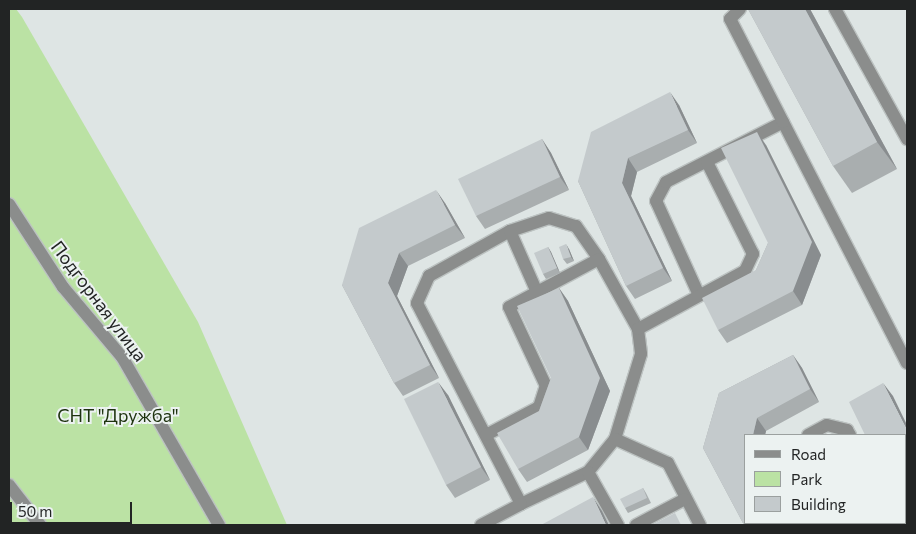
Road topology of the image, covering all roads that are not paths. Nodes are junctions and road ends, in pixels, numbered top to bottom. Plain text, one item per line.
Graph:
1 (740, 9) edge
2 (835, 9) edge
3 (726, 14) edge
4 (783, 122) junction
5 (907, 139) edge
6 (707, 162) junction
7 (9, 204) edge
8 (510, 231) junction
9 (599, 259) junction
10 (536, 290) junction
11 (698, 293) junction
12 (638, 330) junction
13 (907, 362) edge
14 (810, 434) edge
15 (849, 434) edge
16 (486, 435) junction
17 (615, 439) junction
18 (588, 472) junction
19 (9, 484) edge
20 (685, 499) junction
21 (521, 504) junction
22 (40, 525) edge
23 (219, 525) edge
24 (481, 525) edge
25 (618, 525) edge
26 (636, 525) edge
27 (700, 525) edge

1 - 3 lane
2 - 5 lane
3 - 4 lane
4 - 6 lane
4 - 13 lane
6 - 11 lane
6 - 11 lane
7 - 23 lane, Подгорная улица
8 - 9 lane
8 - 10 lane
8 - 16 lane
9 - 10 lane
9 - 12 lane
10 - 16 lane
11 - 12 lane
12 - 17 lane
14 - 15 lane
16 - 21 lane
17 - 18 lane
17 - 20 lane
18 - 21 lane
18 - 25 lane
19 - 22 lane
20 - 26 lane
20 - 27 lane
21 - 24 lane

